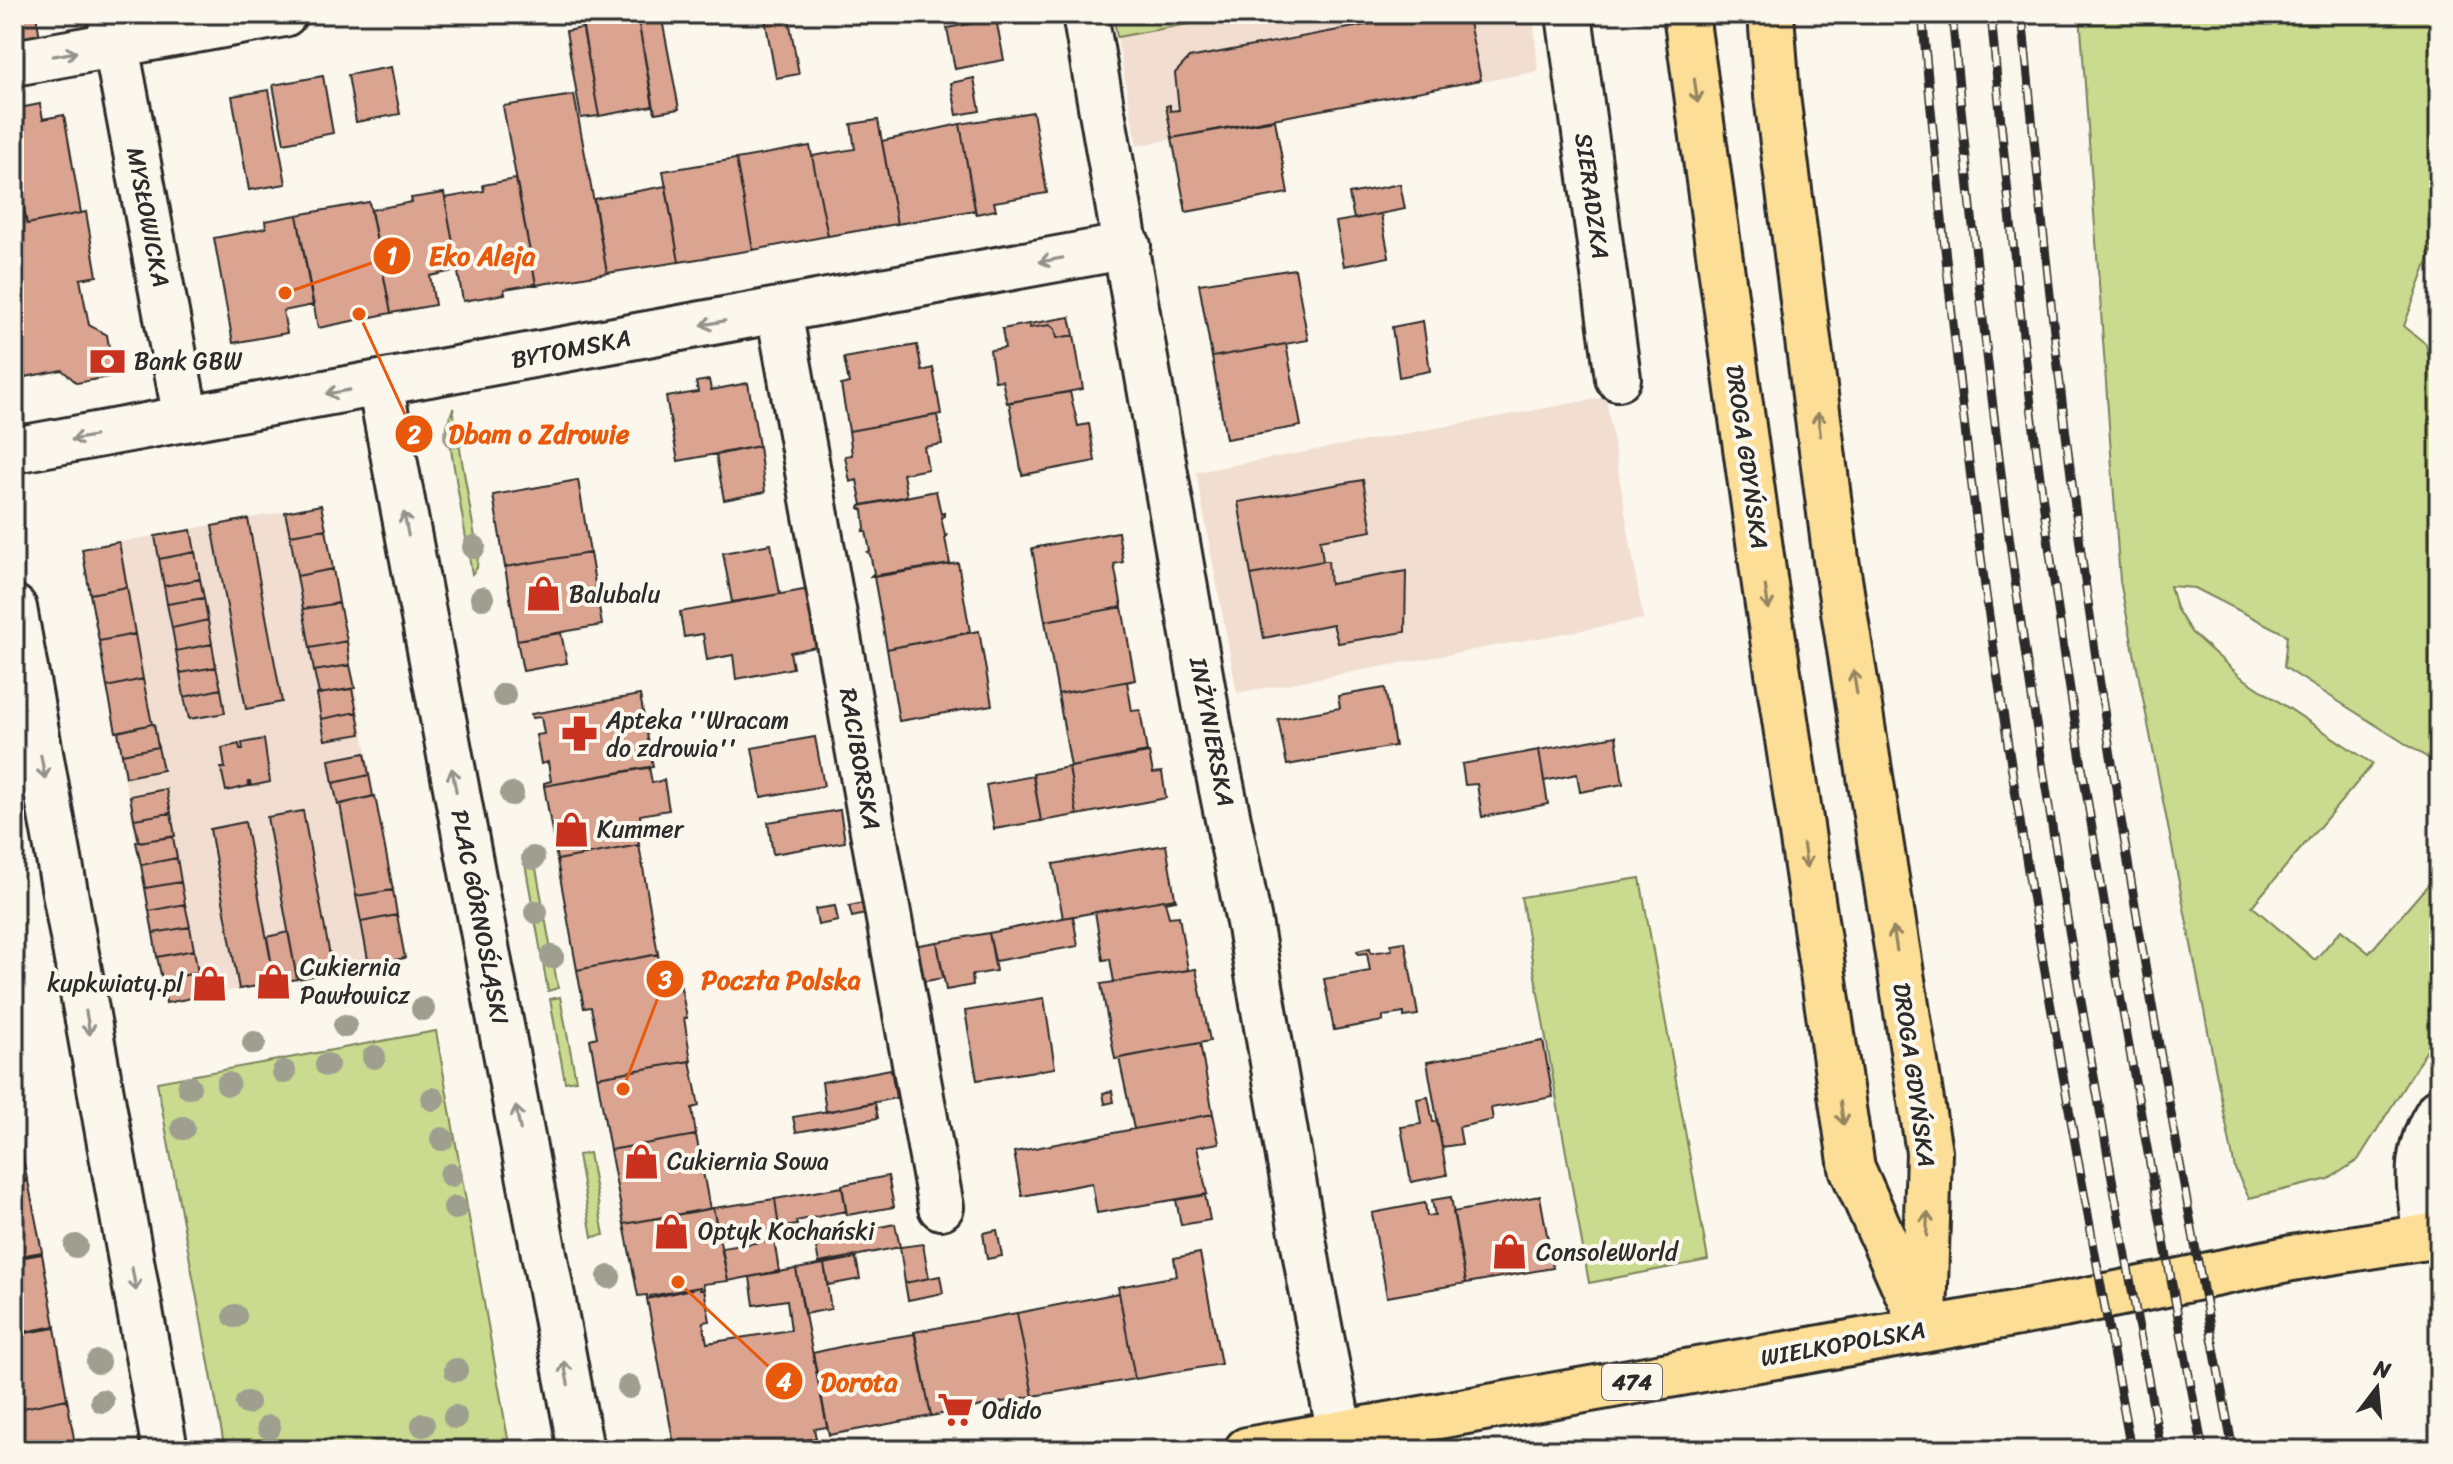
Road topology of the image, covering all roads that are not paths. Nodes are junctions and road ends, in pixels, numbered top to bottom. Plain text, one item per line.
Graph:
1 (284, 14) edge
2 (1085, 14) edge
3 (1569, 14) edge
4 (1686, 14) edge
5 (1771, 14) edge
6 (112, 29) edge
7 (14, 63) edge
8 (1128, 246) junction
9 (779, 311) junction
10 (1618, 378) dead end
11 (380, 384) junction
12 (186, 419) junction
13 (14, 450) edge
14 (14, 608) edge
15 (2439, 1111) edge
16 (941, 1207) dead end
17 (2432, 1236) edge
18 (1924, 1330) junction
19 (1342, 1442) edge
20 (165, 1450) edge
21 (581, 1450) edge
22 (1247, 1450) edge

1 - 6 street
2 - 8 street, INŻYNIERSKA
3 - 10 street, SIERADZKA
4 -> 18 main road, DROGA GDYŃSKA
18 -> 5 main road, DROGA GDYŃSKA
7 -> 6 street
6 - 12 street, MYSŁOWICKA
8 -> 9 street, BYTOMSKA
8 - 19 street, INŻYNIERSKA
9 -> 11 street, BYTOMSKA
9 - 16 street, RACIBORSKA
11 -> 12 street, BYTOMSKA
21 -> 11 street, PLAC GÓRNOŚLĄSKI
12 -> 13 street, BYTOMSKA
14 -> 20 street
15 - 17 street
17 - 18 main road, WIELKOPOLSKA / 474
18 - 19 main road, WIELKOPOLSKA / 474
19 - 22 main road, WIELKOPOLSKA / 474

